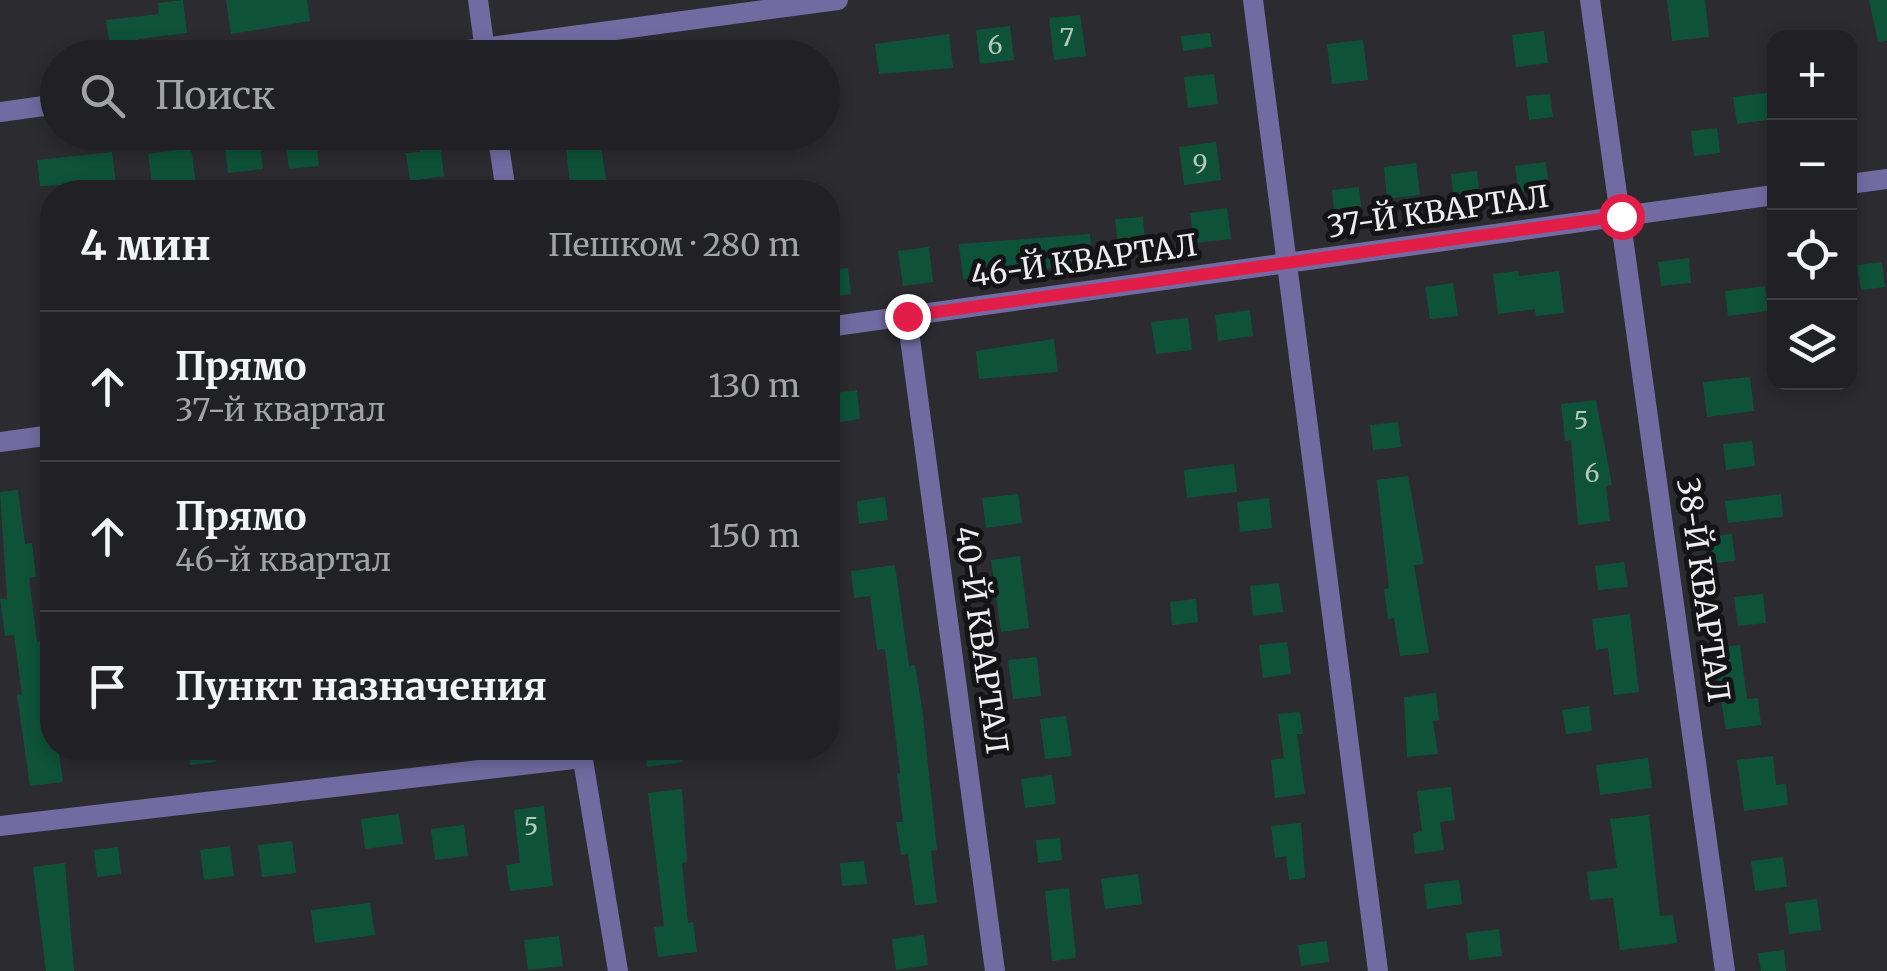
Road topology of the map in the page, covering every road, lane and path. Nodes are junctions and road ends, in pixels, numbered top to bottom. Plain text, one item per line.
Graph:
1 (478, 0) edge
2 (838, 0) edge
3 (1253, 0) edge
4 (1590, 0) edge
5 (483, 40) edge
6 (566, 40) edge
7 (40, 106) edge
8 (0, 112) edge
9 (500, 150) edge
10 (1887, 178) edge
11 (504, 180) edge
12 (1857, 183) edge
13 (1767, 195) edge
14 (1621, 216) junction
15 (1289, 263) junction
16 (907, 316) junction
17 (840, 325) edge
18 (40, 437) edge
19 (0, 442) edge
20 (526, 760) edge
21 (583, 760) edge
22 (0, 826) edge
23 (618, 971) edge
24 (995, 971) edge
25 (1378, 971) edge
26 (1726, 971) edge

1 - 5 street
2 - 6 street
3 - 15 street
4 - 14 street, 38-Й КВАРТАЛ
7 - 8 street
9 - 11 street
10 - 12 street
13 - 14 street, 37-Й КВАРТАЛ
14 - 15 street, 37-Й КВАРТАЛ
14 - 26 street, 38-Й КВАРТАЛ
15 - 16 street, 46-Й КВАРТАЛ
15 - 25 street
16 - 17 street, 46-Й КВАРТАЛ
16 - 24 street, 40-Й КВАРТАЛ
18 - 19 street
20 - 22 street
21 - 23 street

